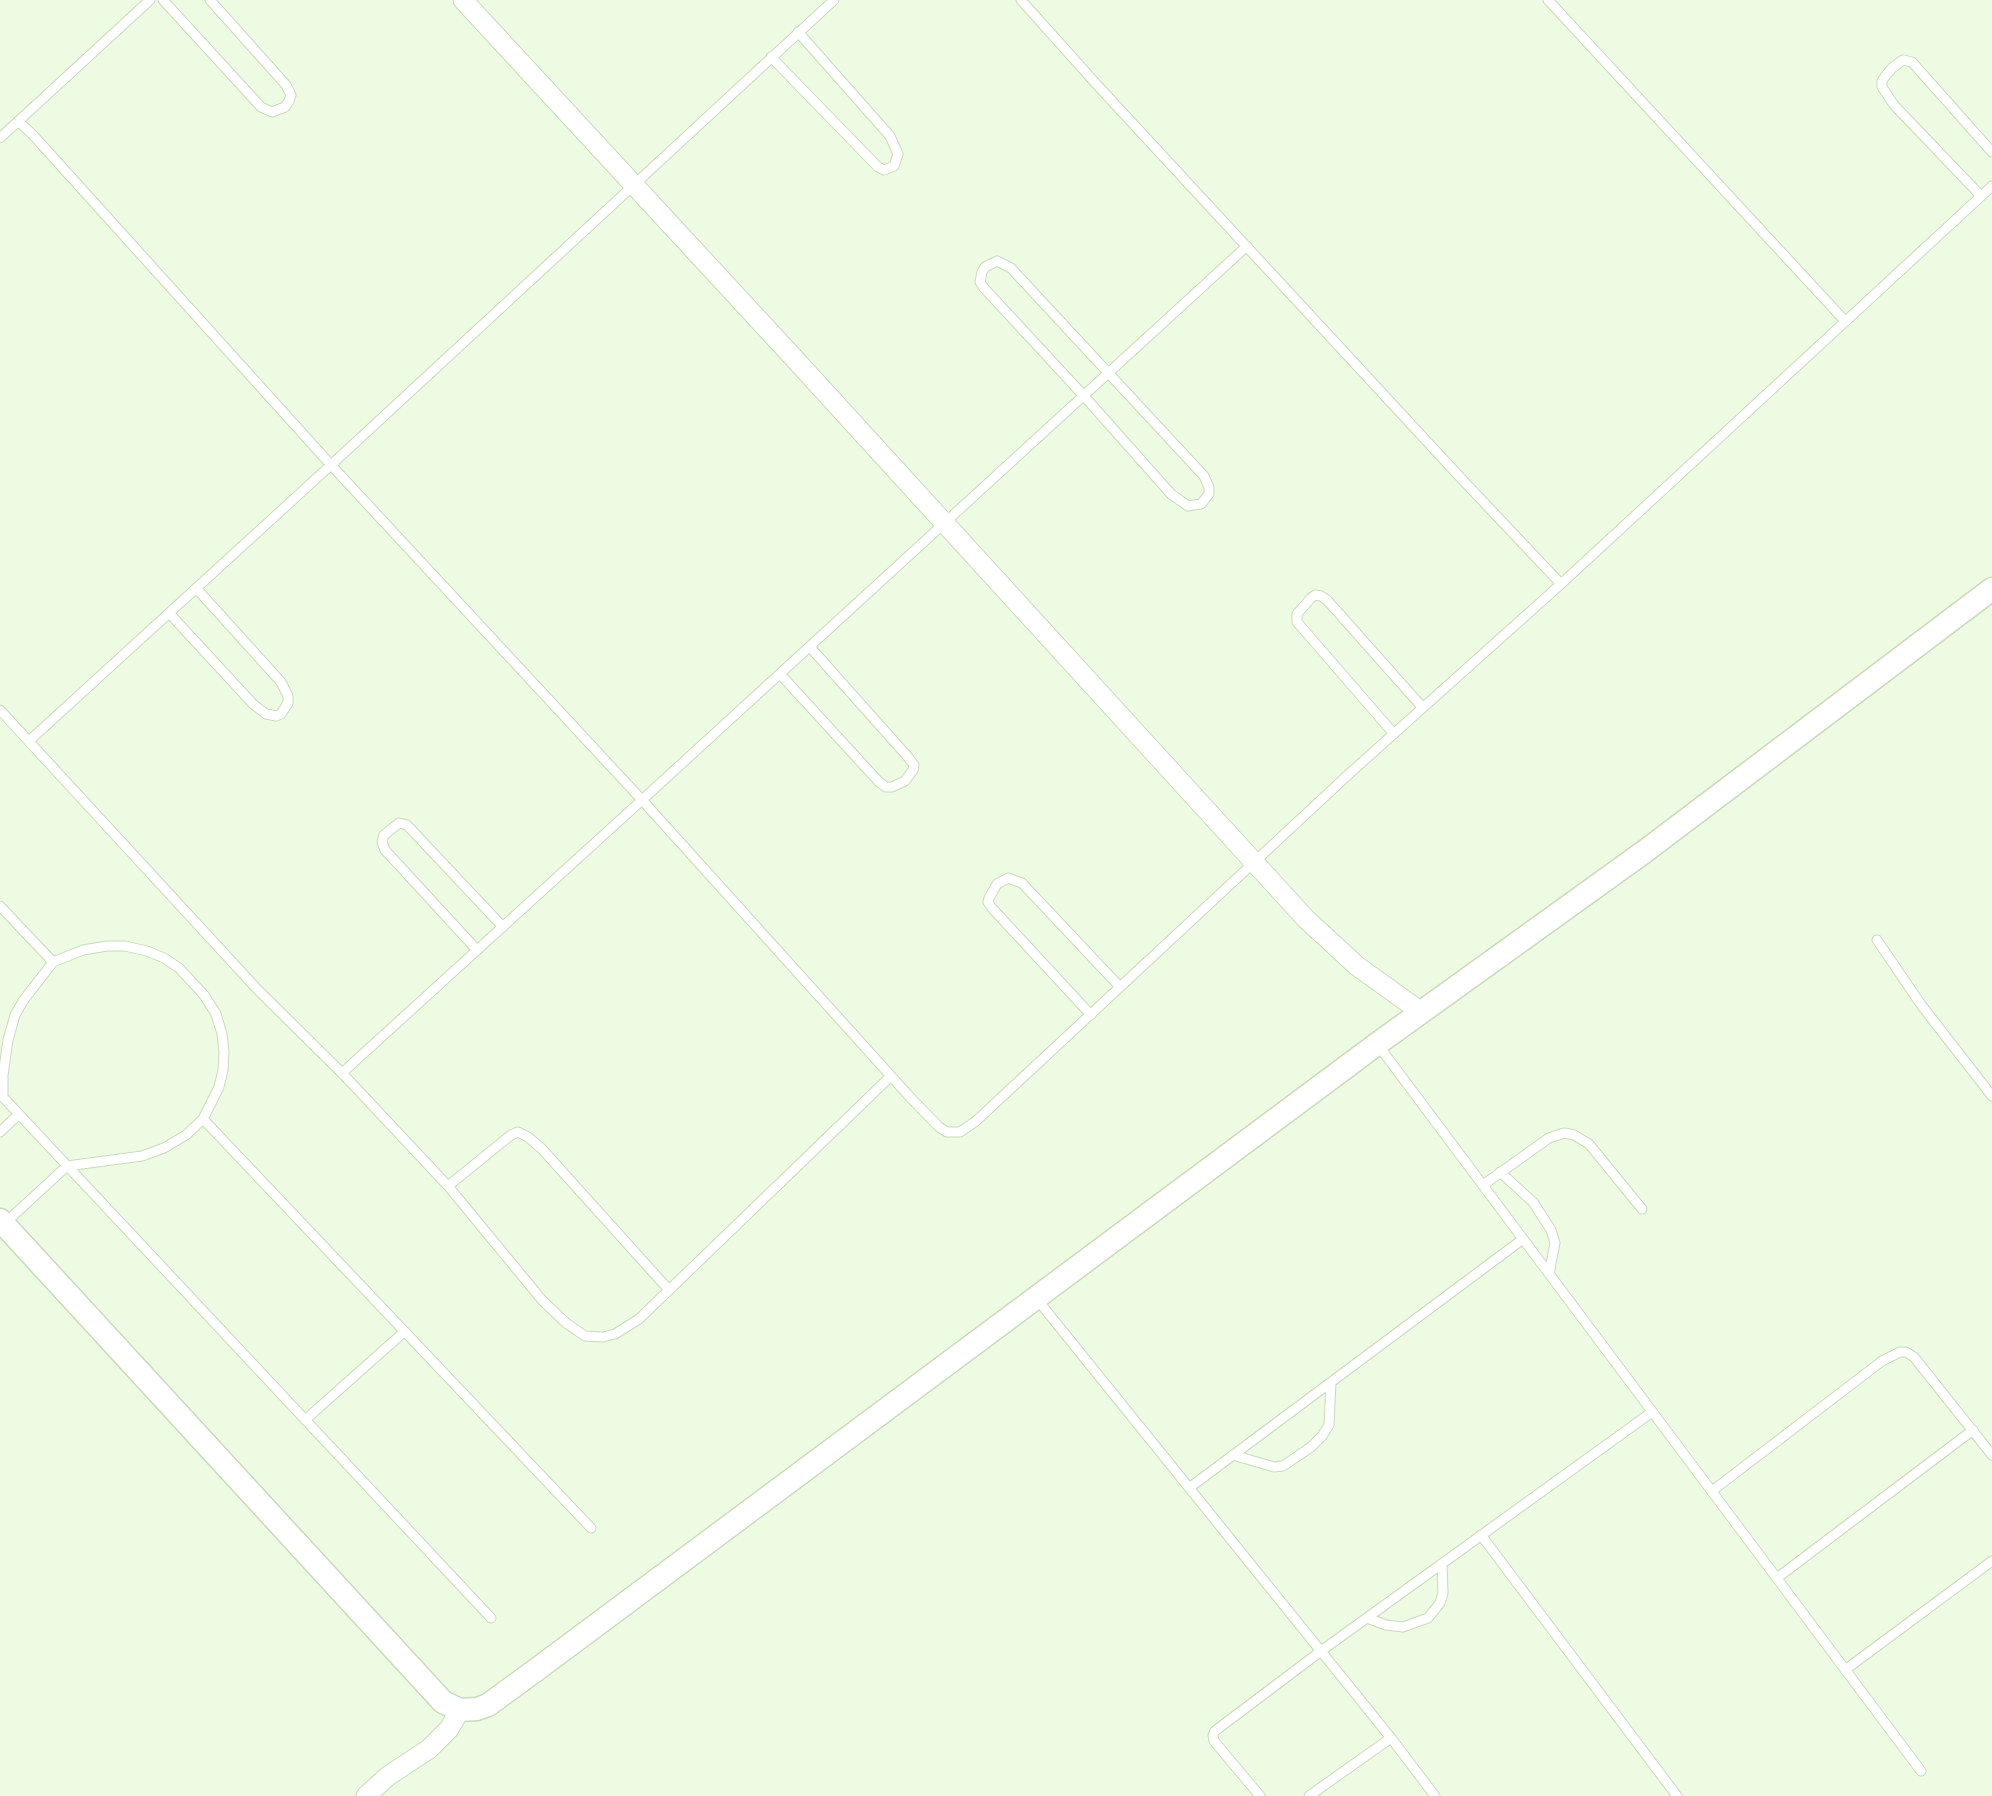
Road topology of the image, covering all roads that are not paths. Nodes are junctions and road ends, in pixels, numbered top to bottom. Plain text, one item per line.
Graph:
1 (150, 0) edge
2 (163, 0) edge
3 (210, 0) edge
4 (463, 0) edge
5 (834, 0) edge
6 (1022, 0) edge
7 (1548, 0) edge
8 (798, 32) junction
9 (772, 57) junction
10 (18, 121) junction
11 (0, 138) edge
12 (1992, 152) edge
13 (634, 185) junction
14 (1992, 186) edge
15 (1981, 196) junction
16 (1247, 246) junction
17 (1845, 321) junction
18 (1110, 373) junction
19 (1084, 396) junction
20 (331, 465) junction
21 (944, 523) junction
22 (1561, 584) junction
23 (196, 588) junction
24 (1992, 589) edge
25 (169, 612) junction
26 (810, 647) junction
27 (780, 674) junction
28 (1423, 708) junction
29 (0, 710) edge
30 (1394, 734) junction
31 (29, 741) junction
32 (642, 800) junction
33 (1254, 862) junction
34 (0, 906) edge
35 (503, 927) junction
36 (1877, 940) dead end
37 (477, 950) junction
38 (53, 962) junction
39 (1120, 987) junction
40 (1421, 1012) junction
41 (1091, 1015) junction
42 (1377, 1044) junction
43 (342, 1072) junction
44 (890, 1076) junction
45 (1, 1096) edge
46 (1992, 1096) edge
47 (18, 1115) junction
48 (203, 1119) junction
49 (0, 1132) edge
50 (67, 1166) junction
51 (1500, 1172) junction
52 (1482, 1185) junction
53 (448, 1186) junction
54 (1642, 1209) dead end
55 (2, 1222) edge
56 (1523, 1239) junction
57 (1549, 1274) junction
58 (669, 1290) junction
59 (1036, 1298) junction
60 (404, 1332) junction
61 (1331, 1382) junction
62 (1652, 1412) junction
63 (305, 1420) junction
64 (1973, 1430) junction
65 (1233, 1455) junction
66 (1992, 1455) edge
67 (1189, 1488) junction
68 (1712, 1491) junction
69 (590, 1528) dead end
70 (1481, 1535) junction
71 (1992, 1561) edge
72 (1442, 1564) junction
73 (1777, 1578) junction
74 (491, 1618) dead end
75 (1367, 1618) junction
76 (1321, 1651) junction
77 (1846, 1670) junction
78 (460, 1710) junction
79 (1391, 1738) junction
80 (1921, 1771) dead end
81 (366, 1796) edge
82 (1260, 1796) edge
83 (1309, 1796) edge
84 (1435, 1796) edge
85 (1677, 1796) edge

1 - 10 lane
2 - 3 lane
4 - 13 street
5 - 8 lane
6 - 16 lane
7 - 17 lane
8 - 9 lane
8 - 9 lane
9 - 13 lane
10 - 11 lane
10 - 20 lane
12 - 15 lane
13 - 20 lane
13 - 21 street
14 - 15 lane
15 - 17 lane
16 - 18 lane
16 - 22 lane
17 - 22 lane
18 - 19 lane
18 - 19 lane
18 - 19 lane
19 - 21 lane
20 - 23 lane
20 - 32 lane
21 - 26 lane
21 - 33 street
22 - 28 lane
23 - 25 lane
23 - 25 lane
24 - 40 street
25 - 31 lane
26 - 27 lane
26 - 27 lane
27 - 32 lane
28 - 30 lane
28 - 30 lane
29 - 31 lane
30 - 33 lane
31 - 43 lane
32 - 35 lane
32 - 44 lane
33 - 39 lane
33 - 40 street
34 - 38 lane
35 - 37 lane
35 - 37 lane
36 - 46 lane
37 - 43 lane
38 - 45 lane
38 - 48 lane
39 - 41 lane
39 - 41 lane
40 - 42 street
41 - 44 lane
42 - 52 lane
42 - 59 street
43 - 53 lane
44 - 58 lane
45 - 47 lane
47 - 49 lane
47 - 50 lane
48 - 50 lane
48 - 60 lane
50 - 55 lane
50 - 63 lane
51 - 52 lane
51 - 54 lane
51 - 57 lane
52 - 56 lane
53 - 58 lane
53 - 58 lane
55 - 78 street
56 - 57 lane
56 - 61 lane
57 - 62 lane
59 - 67 lane
59 - 78 street
60 - 63 lane
60 - 69 lane
61 - 65 lane
61 - 65 lane
62 - 68 lane
62 - 70 lane
63 - 74 lane
64 - 66 lane
64 - 68 lane
64 - 73 lane
65 - 67 lane
67 - 76 lane
68 - 73 lane
70 - 72 lane
70 - 85 lane
71 - 77 lane
72 - 75 lane
72 - 75 lane
73 - 77 lane
75 - 76 lane
76 - 79 lane
76 - 82 lane
77 - 80 lane
78 - 81 street
79 - 83 lane
79 - 84 lane

